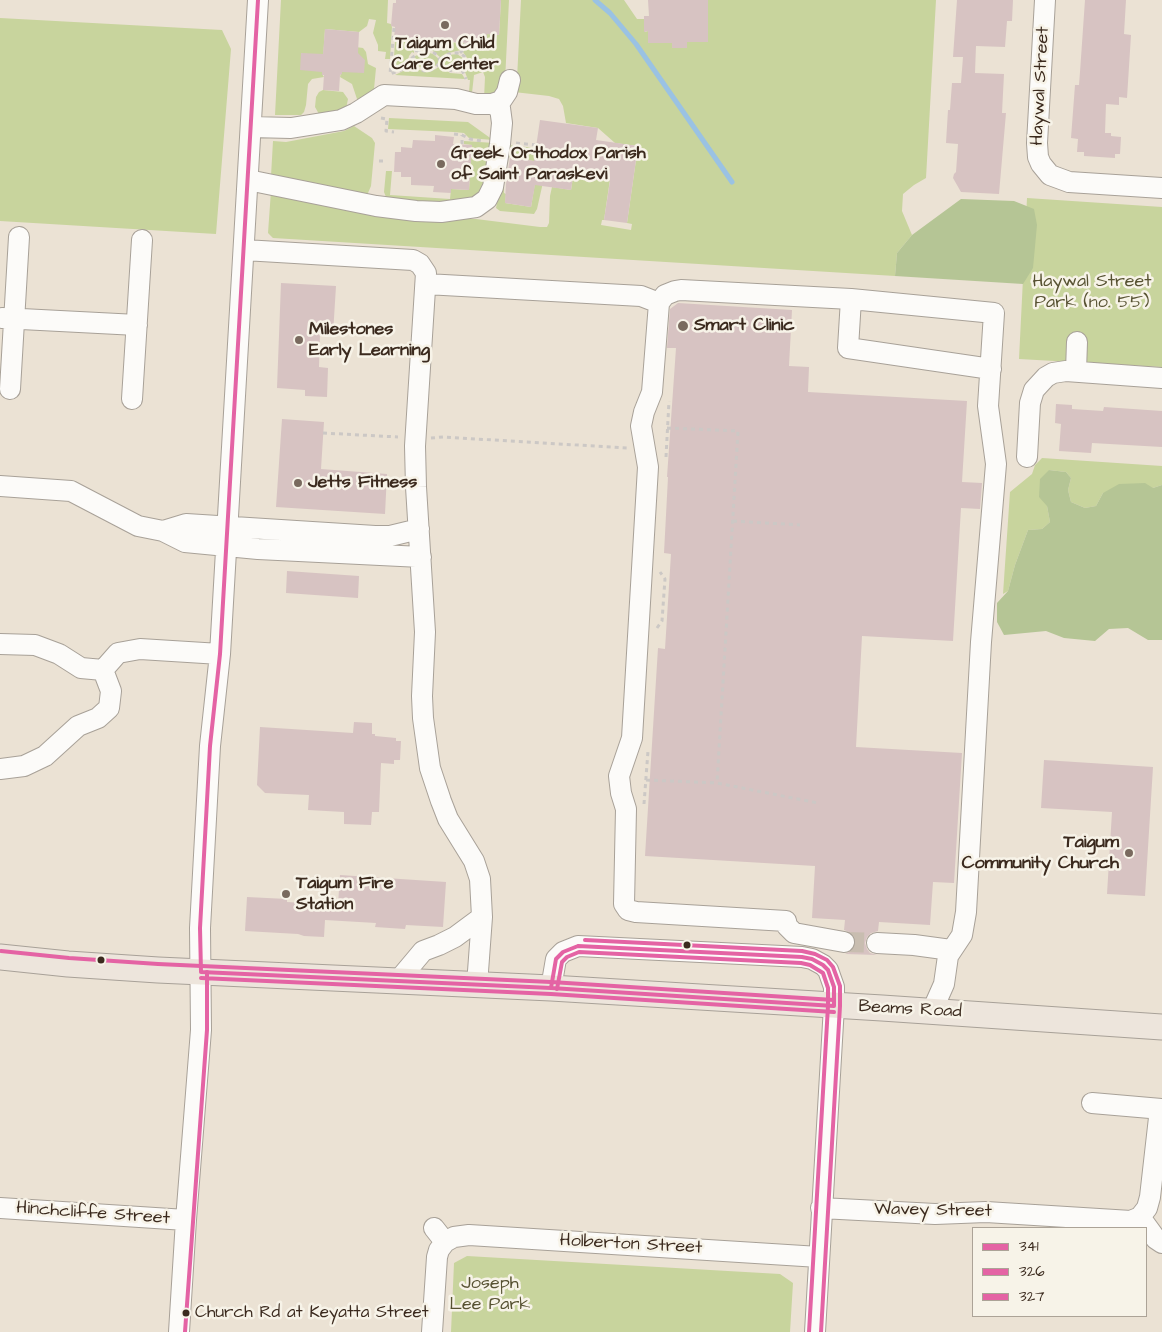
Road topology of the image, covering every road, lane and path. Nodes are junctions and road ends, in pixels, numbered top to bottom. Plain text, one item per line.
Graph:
1 (258, 0) edge
2 (1045, 0) edge
3 (394, 28) dead end
4 (410, 42) dead end
5 (469, 43) dead end
6 (418, 52) junction
7 (460, 53) junction
8 (440, 62) junction
9 (415, 67) junction
10 (462, 70) junction
11 (466, 80) dead end
12 (510, 80) dead end
13 (492, 104) junction
14 (251, 126) junction
15 (462, 135) dead end
16 (462, 144) dead end
17 (379, 161) dead end
18 (386, 161) dead end
19 (248, 180) junction
20 (1162, 188) edge
21 (19, 237) dead end
22 (142, 240) dead end
23 (244, 250) junction
24 (426, 284) junction
25 (850, 299) junction
26 (659, 303) junction
27 (7, 318) edge
28 (137, 325) junction
29 (1077, 342) dead end
30 (991, 369) junction
31 (1076, 371) junction
32 (1162, 378) edge
33 (10, 389) dead end
34 (132, 399) dead end
35 (668, 428) dead end
36 (324, 433) dead end
37 (416, 438) junction
38 (666, 442) dead end
39 (645, 444) junction
40 (1027, 457) dead end
41 (0, 486) edge
42 (733, 521) junction
43 (800, 525) dead end
44 (419, 530) junction
45 (226, 536) junction
46 (421, 558) junction
47 (0, 644) edge
48 (220, 654) junction
49 (103, 670) junction
50 (0, 770) edge
51 (646, 780) dead end
52 (717, 783) junction
53 (818, 803) dead end
54 (482, 917) junction
55 (844, 942) tunnel mouth
56 (878, 943) tunnel mouth
57 (951, 950) junction
58 (0, 957) edge
59 (201, 972) junction
60 (397, 982) junction
61 (477, 985) junction
62 (551, 988) junction
63 (834, 1006) junction
64 (932, 1011) junction
65 (1162, 1027) edge
66 (1092, 1103) dead end
67 (1161, 1109) edge
68 (0, 1208) edge
69 (821, 1208) junction
70 (1140, 1217) junction
71 (186, 1220) junction
72 (1147, 1227) edge
73 (1147, 1227) edge
74 (1162, 1243) edge
75 (819, 1257) junction
76 (179, 1332) edge
77 (432, 1332) edge
78 (815, 1332) edge

1 - 14 street
2 - 20 street, Haywal Street
3 - 9 path
4 - 6 path
5 - 7 path
6 - 8 path
6 - 9 path
7 - 8 path
7 - 10 path
8 - 9 path
8 - 10 path
10 - 11 path
12 - 13 street
13 - 14 street
13 - 19 street
14 - 19 street
15 - 16 path
17 - 18 path
19 - 23 street
21 - 27 street
22 - 28 street
23 - 24 street
23 - 45 street
24 - 26 street
24 - 37 street
25 - 26 street
25 - 30 street
25 - 30 street
26 - 39 street
27 - 28 street
27 - 33 street
28 - 34 street
29 - 31 street
30 - 57 street
31 - 32 street
31 - 40 street
35 - 42 path
36 - 37 path
37 - 39 path
37 - 44 street
38 - 39 path
39 - 55 street
41 - 45 street
42 - 43 path
42 - 52 path
44 - 45 street
44 - 46 street
45 - 46 street
45 - 48 street
46 - 54 street
47 - 49 street
48 - 49 street
48 - 59 street
49 - 50 street
51 - 52 path
52 - 53 path
54 - 60 street
54 - 61 street
56 - 57 street
57 - 64 street
58 - 59 main road, Beams Road
59 - 60 main road, Beams Road
59 - 71 street
60 - 61 main road, Beams Road
61 - 62 main road, Beams Road
62 - 63 main road, Beams Road
62 - 63 street
63 - 64 main road, Beams Road
63 - 69 street
64 - 65 main road, Beams Road
66 - 67 street
67 - 70 street
68 - 71 street, Hinchcliffe Street
69 - 70 street, Wavey Street
69 - 75 street
70 - 72 street
71 - 76 street
73 - 74 street
75 - 77 street, Holberton Street
75 - 78 street

